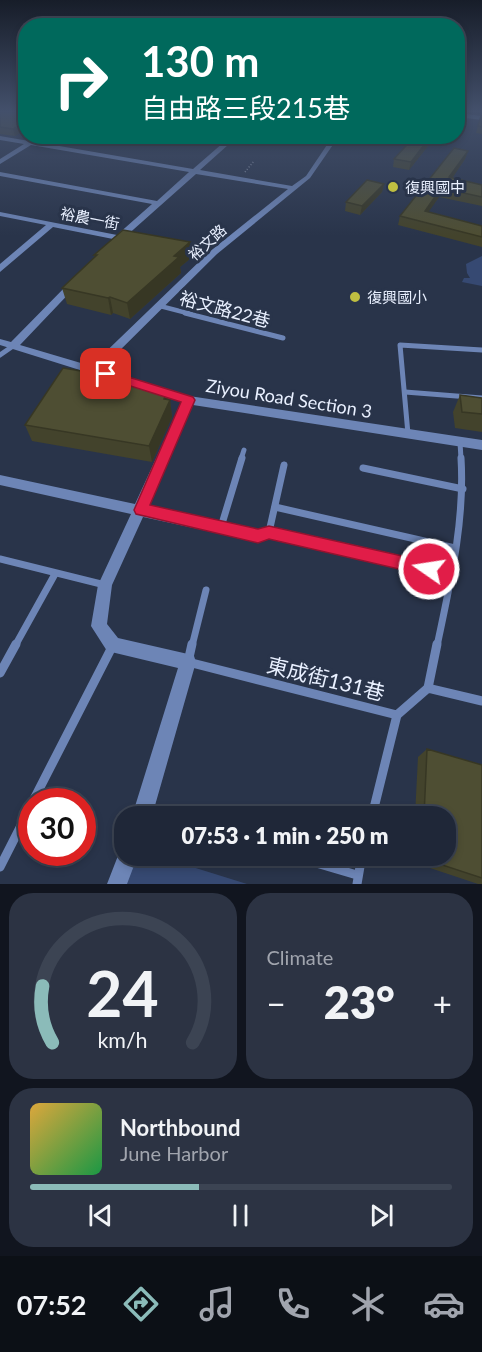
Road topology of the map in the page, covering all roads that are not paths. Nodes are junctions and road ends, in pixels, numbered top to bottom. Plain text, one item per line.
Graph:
1 (100, 153) edge
2 (215, 153) edge
3 (326, 153) edge
4 (194, 171) junction
5 (0, 174) edge
6 (292, 188) junction
7 (157, 203) junction
8 (0, 214) edge
9 (52, 224) junction
10 (119, 237) junction
11 (139, 241) edge
12 (161, 246) edge
13 (107, 250) edge
14 (209, 256) junction
15 (0, 269) edge
16 (83, 274) edge
17 (160, 306) junction
18 (283, 338) dead end
19 (0, 342) edge
20 (13, 346) junction
21 (482, 350) edge
22 (0, 355) edge
23 (94, 369) junction
24 (405, 392) junction
25 (482, 398) edge
26 (189, 400) junction
27 (408, 434) junction
28 (460, 442) junction
29 (482, 445) edge
30 (244, 450) dead end
31 (284, 465) dead end
32 (363, 468) dead end
33 (0, 480) edge
34 (462, 489) junction
35 (275, 507) junction
36 (141, 510) junction
37 (221, 527) junction
38 (269, 532) junction
39 (455, 548) junction
40 (0, 559) edge
41 (55, 574) junction
42 (452, 574) junction
43 (105, 585) junction
44 (206, 590) dead end
45 (113, 645) junction
46 (188, 662) junction
47 (0, 674) edge
48 (428, 688) junction
49 (482, 701) edge
50 (397, 715) junction
51 (39, 788) edge
52 (151, 806) edge
53 (374, 806) edge
54 (18, 830) edge
55 (124, 866) edge
56 (319, 866) edge
57 (0, 867) edge
58 (357, 880) edge
59 (117, 884) edge

1 - 4 street
2 - 4 street
3 - 6 street, 裕文路
4 - 6 street
4 - 7 street
5 - 7 street
6 - 14 street, 裕文路
7 - 10 street
8 - 9 street, 裕農一街
9 - 10 street, 裕農一街
9 - 15 street
10 - 11 street, 裕農一街
10 - 13 street
12 - 14 street
14 - 17 street, 裕文路
16 - 20 street
17 - 18 lane, 裕文路22巷
17 - 23 street, 裕文路
19 - 20 street, Ziyou Road Section 3
20 - 22 lane
20 - 23 street, Ziyou Road Section 3
21 - 24 lane
23 - 26 street, Ziyou Road Section 3
24 - 25 lane
24 - 27 lane
26 - 27 street, Ziyou Road Section 3
26 - 36 street
27 - 28 street, Ziyou Road Section 3
28 - 29 street, Ziyou Road Section 3
28 - 34 lane
30 - 37 lane
31 - 35 lane
32 - 34 lane
33 - 36 street
34 - 39 lane
35 - 38 lane
35 - 39 lane
36 - 37 street
36 - 43 street
37 - 38 street
38 - 42 street
39 - 42 lane
40 - 41 lane
41 - 43 lane
41 - 47 lane
42 - 48 lane
43 - 45 street
44 - 46 lane
45 - 46 street
45 - 51 lane
46 - 50 lane, 東成街131巷
46 - 52 street
48 - 49 lane
48 - 50 lane, 東成街131巷
50 - 53 lane
54 - 57 lane
55 - 59 street
56 - 58 lane

